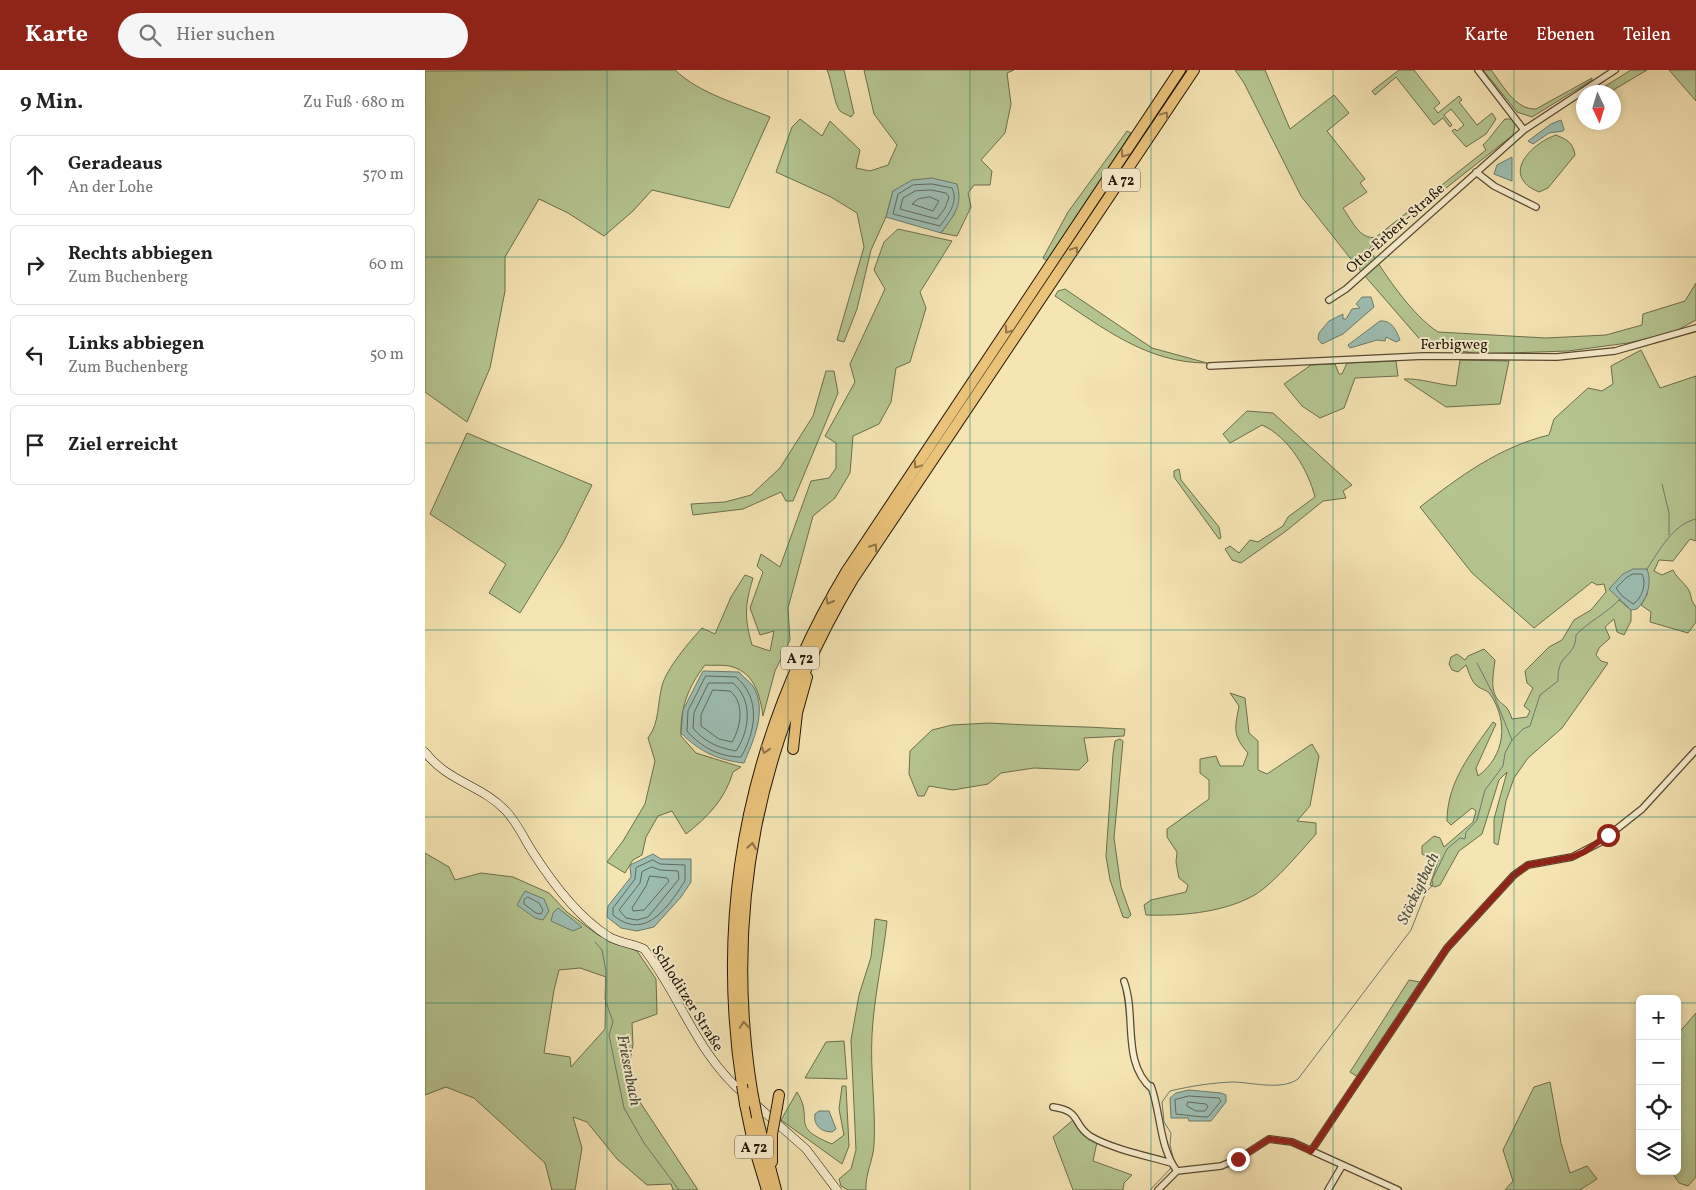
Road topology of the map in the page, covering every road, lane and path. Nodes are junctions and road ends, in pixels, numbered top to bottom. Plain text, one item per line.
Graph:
1 (1180, 70) edge
2 (1194, 70) edge
3 (1477, 70) edge
4 (1615, 70) edge
5 (1524, 130) junction
6 (1476, 172) junction
7 (1536, 207) dead end
8 (1329, 300) dead end
9 (1696, 328) edge
10 (1210, 366) dead end
11 (829, 618) junction
12 (793, 749) dead end
13 (1696, 750) edge
14 (425, 752) edge
15 (1124, 981) dead end
16 (779, 1095) dead end
17 (1053, 1107) dead end
18 (1311, 1151) junction
19 (1171, 1163) junction
20 (1342, 1166) junction
21 (1177, 1171) junction
22 (772, 1188) edge
23 (837, 1190) edge
24 (1158, 1190) edge
25 (1328, 1190) edge
26 (1398, 1190) edge

1 -> 22 highway, A 72, bridge
11 -> 2 highway, A 72
3 - 5 street
4 - 5 street, Otto-Erbert-Straße
5 - 6 street, Otto-Erbert-Straße
6 - 7 street
6 - 8 street, Otto-Erbert-Straße
9 - 10 street, Ferbigweg
11 - 12 highway
22 -> 11 highway, A 72, bridge
13 - 18 street
14 - 23 street, Schloditzer Straße
15 - 19 street
16 - 22 highway, bridge
17 - 19 street
18 - 20 street
18 - 21 street
19 - 21 street
20 - 25 street
20 - 26 street
21 - 24 street

